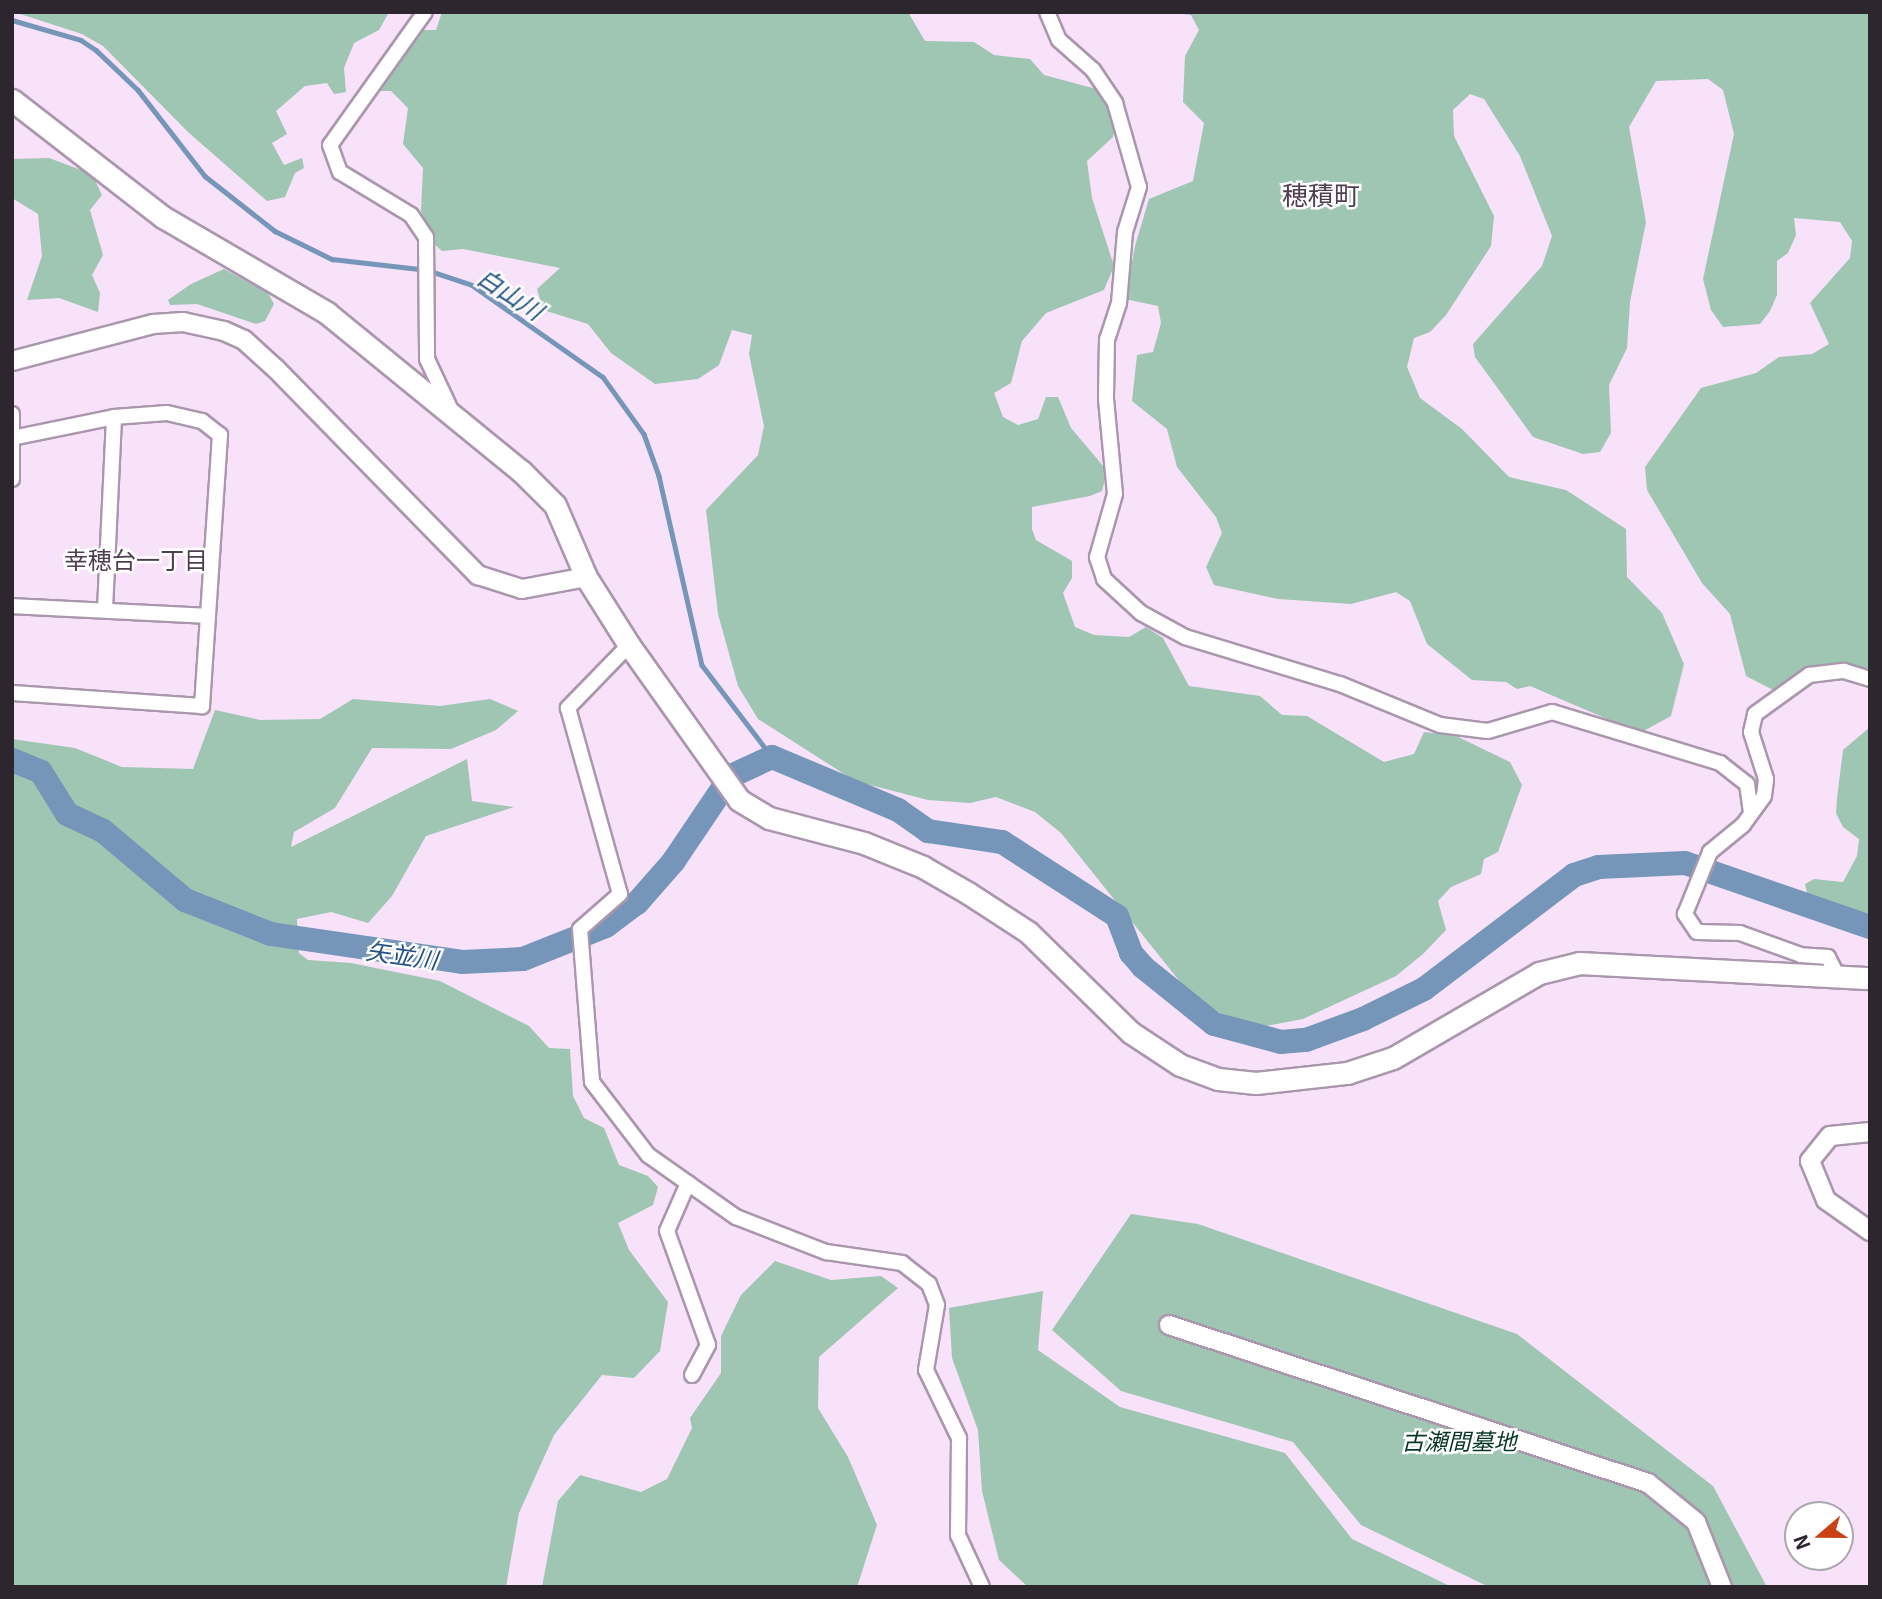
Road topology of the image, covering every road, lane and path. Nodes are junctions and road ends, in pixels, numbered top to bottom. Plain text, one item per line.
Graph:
1 (425, 12) edge
2 (1047, 12) edge
3 (12, 100) edge
4 (12, 361) edge
5 (114, 417) junction
6 (469, 428) junction
7 (14, 429) edge
8 (12, 480) edge
9 (586, 577) junction
10 (12, 606) edge
11 (106, 609) junction
12 (208, 616) junction
13 (629, 645) junction
14 (1870, 679) edge
15 (12, 693) edge
16 (1751, 812) junction
17 (1837, 975) junction
18 (1870, 978) edge
19 (1870, 1132) edge
20 (688, 1183) junction
21 (1870, 1231) edge
22 (1169, 1325) dead end
23 (692, 1375) dead end
24 (982, 1587) edge
25 (1722, 1587) edge

1 - 6 street
2 - 16 street
3 - 6 main road
4 - 9 street
5 - 7 street
5 - 11 street
5 - 12 street
6 - 9 main road
7 - 8 street
9 - 13 main road
10 - 11 street
11 - 12 street
12 - 15 street
13 - 17 main road
13 - 20 street
14 - 16 street
16 - 17 street
17 - 18 main road
19 - 21 street
20 - 23 street
20 - 24 street
22 - 25 street

